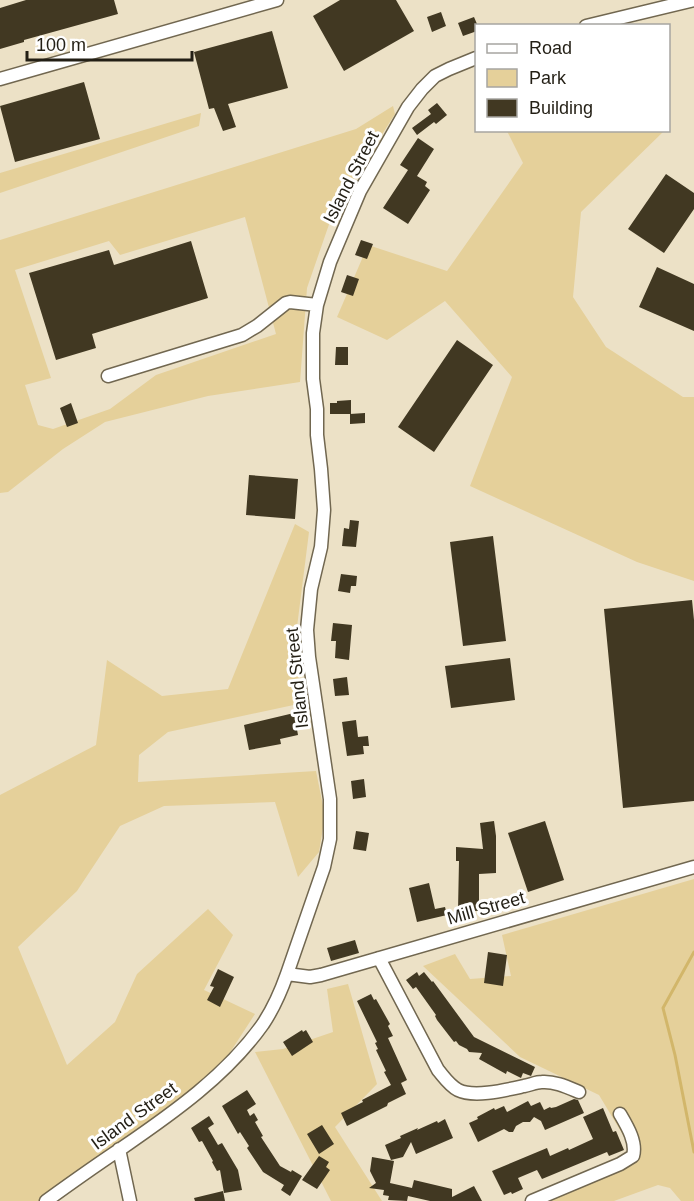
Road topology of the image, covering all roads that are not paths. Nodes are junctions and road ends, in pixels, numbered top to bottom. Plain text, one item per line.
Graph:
1 (277, 0) edge
2 (694, 0) edge
3 (594, 24) edge
4 (475, 59) edge
5 (0, 79) edge
6 (317, 305) junction
7 (108, 376) dead end
8 (694, 867) edge
9 (379, 958) junction
10 (288, 974) junction
11 (579, 1092) dead end
12 (620, 1114) dead end
13 (119, 1149) junction
14 (46, 1201) edge
15 (130, 1201) edge
16 (532, 1201) edge

1 - 5 street
2 - 3 street
4 - 6 street, Island Street
6 - 7 street
6 - 10 street, Island Street
8 - 9 street, Mill Street
9 - 10 street, Mill Street
9 - 11 street
10 - 13 street, Island Street
12 - 16 street
13 - 14 street, Island Street
13 - 15 street

